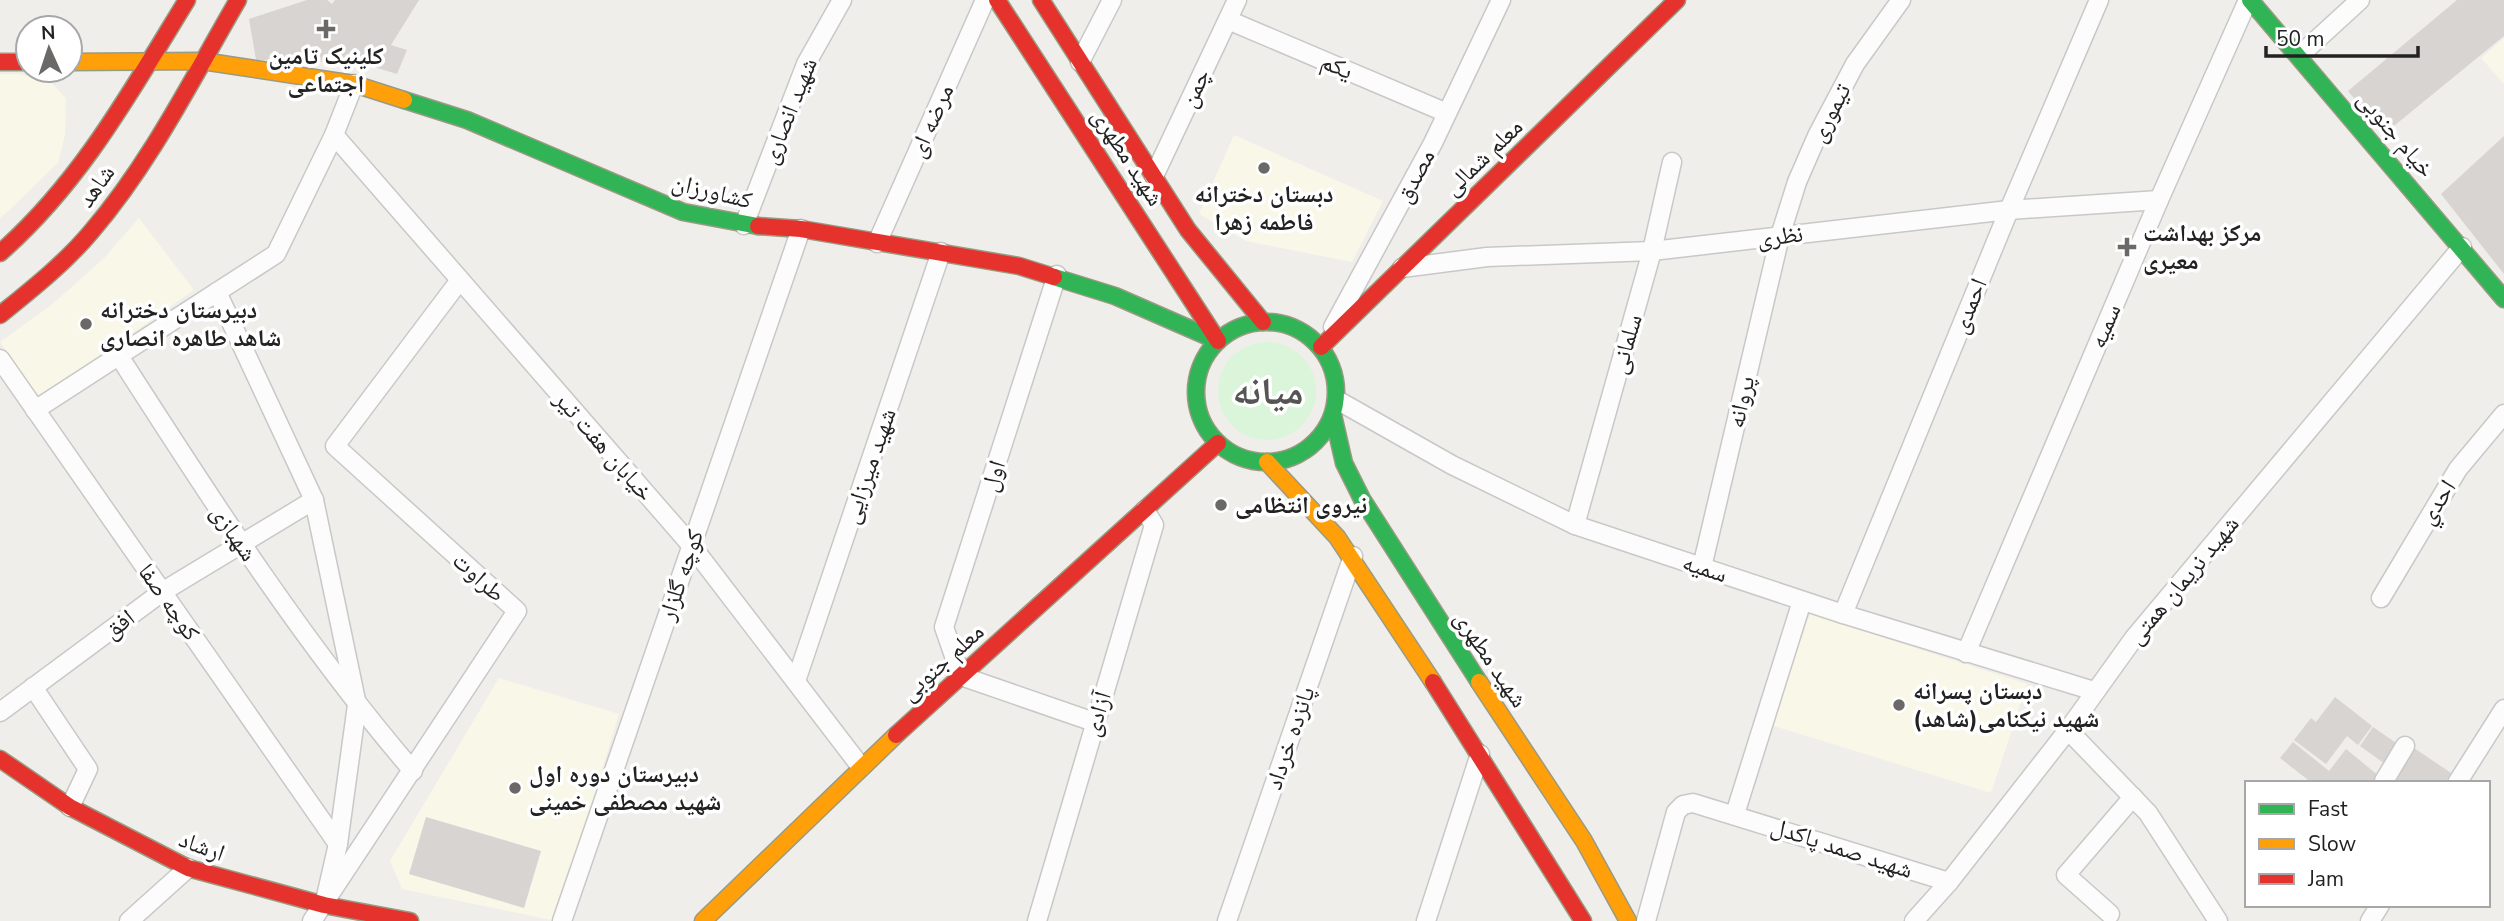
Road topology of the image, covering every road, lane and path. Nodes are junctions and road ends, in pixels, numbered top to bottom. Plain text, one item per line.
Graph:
1 (187, 0) edge
2 (238, 0) edge
3 (842, 0) edge
4 (985, 0) edge
5 (998, 0) edge
6 (1041, 0) edge
7 (1112, 0) edge
8 (1237, 0) edge
9 (1501, 0) edge
10 (1677, 0) edge
11 (1900, 0) edge
12 (2099, 0) edge
13 (2249, 0) edge
14 (2360, 0) edge
15 (1228, 20) junction
16 (2300, 55) junction
17 (148, 61) junction
18 (202, 61) junction
19 (84, 62) edge
20 (1080, 62) junction
21 (354, 84) junction
22 (1447, 113) junction
23 (334, 135) junction
24 (1672, 162) dead end
25 (1154, 176) junction
26 (2159, 200) junction
27 (2009, 210) junction
28 (744, 225) junction
29 (801, 229) junction
30 (1780, 236) junction
31 (877, 243) junction
32 (2462, 247) junction
33 (1652, 251) junction
34 (941, 252) junction
35 (0, 253) edge
36 (1402, 268) junction
37 (1057, 275) junction
38 (460, 280) junction
39 (217, 292) junction
40 (2504, 299) edge
41 (0, 315) edge
42 (1263, 322) junction
43 (1218, 341) junction
44 (1321, 348) junction
45 (119, 356) junction
46 (0, 359) edge
47 (1335, 407) junction
48 (35, 410) junction
49 (2504, 414) edge
50 (1218, 443) junction
51 (1267, 462) junction
52 (314, 500) junction
53 (1145, 510) junction
54 (1575, 525) junction
55 (239, 543) junction
56 (691, 545) junction
57 (1353, 556) junction
58 (1702, 567) junction
59 (162, 592) junction
60 (2381, 598) dead end
61 (1802, 601) junction
62 (1843, 614) junction
63 (1966, 653) junction
64 (961, 676) junction
65 (796, 681) junction
66 (33, 687) junction
67 (2094, 691) junction
68 (357, 705) junction
69 (2504, 709) edge
70 (0, 712) edge
71 (1094, 723) junction
72 (2068, 730) junction
73 (2405, 746) dead end
74 (1480, 754) junction
75 (0, 759) edge
76 (861, 767) junction
77 (413, 771) junction
78 (2384, 781) edge
79 (2458, 781) edge
80 (2133, 797) junction
81 (70, 807) junction
82 (1735, 814) junction
83 (338, 844) junction
84 (188, 868) junction
85 (1949, 882) junction
86 (324, 905) junction
87 (2110, 914) dead end
88 (376, 918) edge
89 (130, 921) edge
90 (312, 921) edge
91 (410, 921) edge
92 (562, 921) edge
93 (703, 921) edge
94 (1038, 921) edge
95 (1227, 921) edge
96 (1426, 921) edge
97 (1583, 921) edge
98 (1628, 921) edge
99 (1646, 921) edge
100 (1914, 921) edge
101 (2218, 921) edge

1 - 17 main road, شاهد
2 - 18 main road, شاهد
3 - 28 street, شهید انصاری
4 - 31 street, مرضه ای
5 - 43 main road, شهید مطهری
6 - 20 main road, شهید مطهری
7 - 20 street
8 - 15 street, چمن
9 - 22 street, مصدق
10 - 36 main road, معلم شمالی
11 - 30 street, تیموری
12 - 27 street, احمدی
13 - 16 main road, خیام جنوبی
13 - 26 street, سميه
14 - 16 street
15 - 22 street, یکم
15 - 25 street, چمن
16 - 32 main road, خیام جنوبی
17 - 18 main road, کشاورزان
17 - 19 main road
17 - 35 main road, شاهد
18 - 21 main road, کشاورزان
18 - 41 main road, شاهد
20 - 25 main road, شهید مطهری
21 - 23 street
21 - 28 main road, کشاورزان
22 - 44 street, مصدق
23 - 38 street, خیابان هفت تیر
23 - 39 street
24 - 33 street, سلمانی
25 - 42 main road, شهید مطهری
26 - 27 street, نظری
26 - 63 street, سميه
27 - 30 street, نظری
27 - 62 street, احمدی
28 - 29 main road, کشاورزان
29 - 31 main road, کشاورزان
29 - 56 street, کوچه گلزار
30 - 33 street, نظری
30 - 58 street, پروانه
31 - 34 main road, کشاورزان
32 - 40 main road, خیام جنوبی
32 - 67 street, شهید نریمان همتی
33 - 36 street, نظری
33 - 54 street, سلمانی
34 - 37 main road, کشاورزان
34 - 65 street, شهید میرزایی
36 - 44 main road, معلم شمالی
37 - 43 main road, کشاورزان
37 - 64 street, اول
38 - 56 street, خیابان هفت تیر
38 - 77 street, طراوت
39 - 45 street
39 - 52 street
42 - 43 main road
42 - 44 main road
43 - 50 main road
44 - 47 main road
45 - 48 street
45 - 55 street, شهبازی
46 - 48 street, کوچه صفا
47 - 51 main road
47 - 54 street, سمیه
47 - 98 main road, شهید مطهری
48 - 59 street, کوچه صفا
49 - 60 street, احدي
50 - 51 main road
50 - 53 main road, معلم جنوبی
51 - 57 main road
52 - 55 street, افق
52 - 68 street
53 - 64 main road, معلم جنوبی
53 - 71 street, آزادی
54 - 58 street, سمیه
55 - 59 street, افق
55 - 68 street, شهبازی
56 - 65 street, خیابان هفت تیر
56 - 92 street, کوچه گلزار
57 - 74 main road
57 - 95 street, پانزده خرداد
58 - 61 street, سمیه
59 - 66 street, افق
59 - 83 street, کوچه صفا
61 - 62 street, سمیه
61 - 82 street
62 - 63 street, سمیه
63 - 67 street, سمیه
64 - 71 street
64 - 76 main road, معلم جنوبی
65 - 76 street, خیابان هفت تیر
66 - 70 street, افق
66 - 81 street
67 - 72 street, شهید نریمان همتی
68 - 77 street, شهبازی
68 - 83 street
69 - 79 street
71 - 94 street, آزادی
72 - 80 street
72 - 85 street, شهید نریمان همتی
73 - 78 street
74 - 96 street
74 - 97 main road
75 - 81 main road, ارشاد
76 - 93 main road, معلم جنوبی
77 - 86 street, طراوت
80 - 87 street
80 - 101 street
81 - 84 main road, ارشاد
82 - 85 street, شهید صمد پاکدل
82 - 99 street, شهید صمد پاکدل
83 - 86 street
84 - 86 main road, ارشاد
84 - 89 street
85 - 100 street, شهید نریمان همتی
86 - 88 main road, ارشاد
86 - 90 street, طراوت
88 - 91 main road, ارشاد

